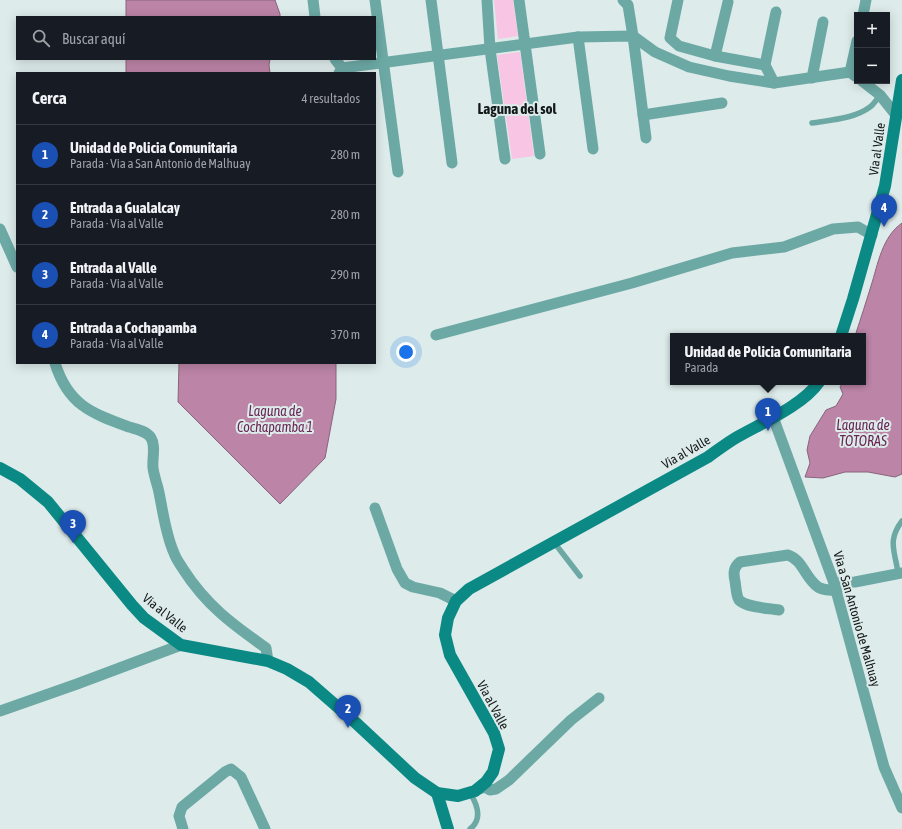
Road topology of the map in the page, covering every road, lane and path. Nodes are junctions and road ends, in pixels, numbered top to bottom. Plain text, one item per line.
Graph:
1 (313, 0) edge
2 (375, 0) edge
3 (431, 0) edge
4 (487, 0) edge
5 (519, 0) edge
6 (623, 0) edge
7 (678, 0) edge
8 (866, 0) edge
9 (728, 2) dead end
10 (776, 12) dead end
11 (864, 12) edge
12 (315, 16) edge
13 (823, 22) dead end
14 (633, 36) junction
15 (578, 37) junction
16 (524, 44) junction
17 (490, 49) junction
18 (438, 56) junction
19 (715, 56) junction
20 (335, 60) edge
21 (383, 63) junction
22 (765, 65) junction
23 (340, 71) edge
24 (854, 75) edge
25 (812, 78) junction
26 (902, 80) edge
27 (774, 83) junction
28 (866, 84) edge
29 (880, 95) junction
30 (722, 103) dead end
31 (643, 115) junction
32 (898, 118) edge
33 (812, 123) dead end
34 (646, 138) dead end
35 (593, 149) dead end
36 (540, 154) dead end
37 (505, 159) dead end
38 (452, 164) dead end
39 (398, 172) dead end
40 (0, 229) edge
41 (872, 235) junction
42 (16, 265) edge
43 (842, 333) edge
44 (436, 335) dead end
45 (55, 364) edge
46 (817, 385) edge
47 (773, 417) junction
48 (0, 468) edge
49 (375, 508) dead end
50 (902, 521) edge
51 (553, 541) junction
52 (900, 573) edge
53 (580, 576) dead end
54 (836, 587) junction
55 (456, 601) junction
56 (779, 610) dead end
57 (181, 644) junction
58 (268, 661) junction
59 (599, 698) dead end
60 (0, 711) edge
61 (473, 791) junction
62 (437, 793) junction
63 (902, 808) edge
64 (183, 829) edge
65 (266, 829) edge
66 (448, 829) edge
67 (470, 829) edge

1 - 12 street
2 - 21 street
3 - 18 street
4 - 17 street
5 - 16 street
6 - 14 street
7 - 19 street
8 - 11 street
9 - 19 street
10 - 22 street
13 - 25 street
14 - 15 street
14 - 27 street
14 - 31 street
15 - 16 street
15 - 35 street
16 - 17 street
16 - 36 street
17 - 18 street
17 - 37 street
18 - 21 street
18 - 38 street
19 - 22 street
20 - 23 street
21 - 23 street
21 - 39 street
22 - 27 street
24 - 25 street
25 - 27 street
26 - 32 main road, Via al Valle
28 - 29 street
29 - 32 street
29 - 33 lane
30 - 31 street
31 - 34 street
32 - 41 main road, Via al Valle
40 - 42 street
41 - 43 main road, Via al Valle
41 - 44 street
45 - 58 street
46 - 47 main road, Via al Valle
47 - 51 main road, Via al Valle
47 - 54 street, Via a San Antonio de Malhuay
48 - 57 main road, Via al Valle
49 - 55 street
50 - 52 lane
51 - 53 lane
51 - 55 main road, Via al Valle
52 - 54 street
54 - 56 street
54 - 63 street, Via a San Antonio de Malhuay
55 - 61 main road, Via al Valle
57 - 58 main road, Via al Valle
57 - 60 street
58 - 62 main road, Via al Valle
59 - 61 street
61 - 62 main road, Via al Valle
61 - 67 lane
62 - 66 main road
64 - 65 street

